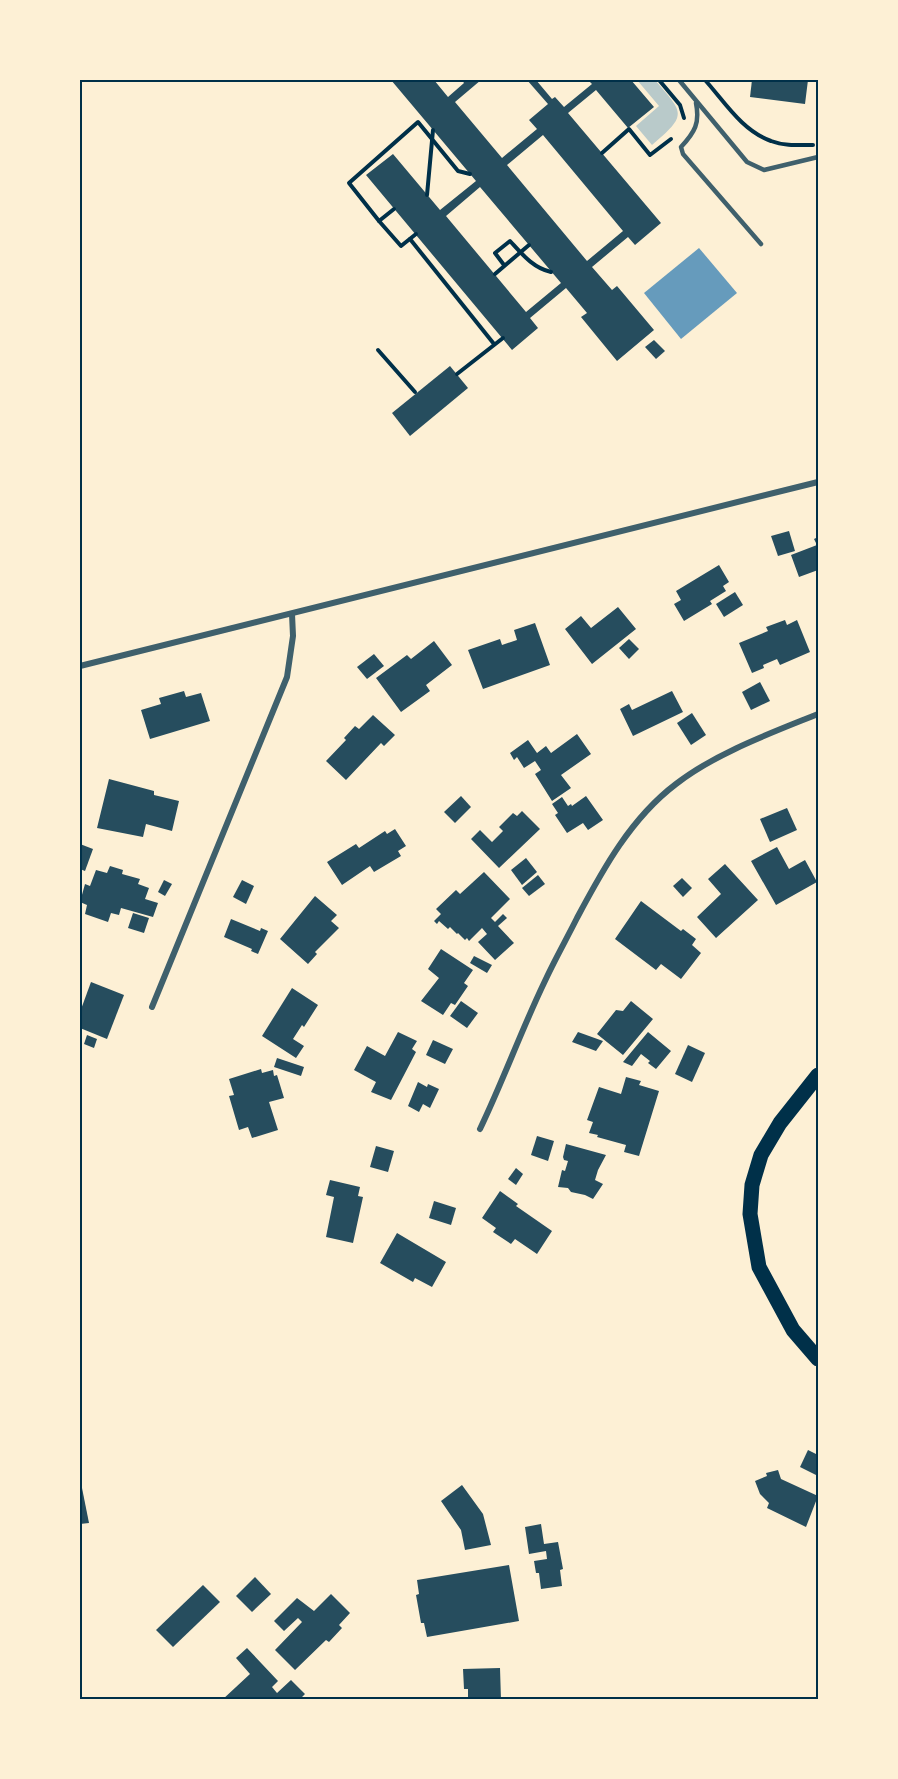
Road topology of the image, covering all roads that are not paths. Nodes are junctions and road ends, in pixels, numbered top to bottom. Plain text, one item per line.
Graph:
1 (679, 80) edge
2 (696, 100) junction
3 (819, 157) edge
4 (761, 244) dead end
5 (819, 482) edge
6 (292, 614) junction
7 (80, 666) edge
8 (819, 714) edge
9 (152, 1007) dead end
10 (819, 1075) edge
11 (480, 1129) dead end
12 (819, 1359) edge

1 - 2 lane
2 - 3 lane
2 - 4 lane
5 - 6 street
6 - 7 street
6 - 9 street
8 - 11 street
10 - 12 main road

